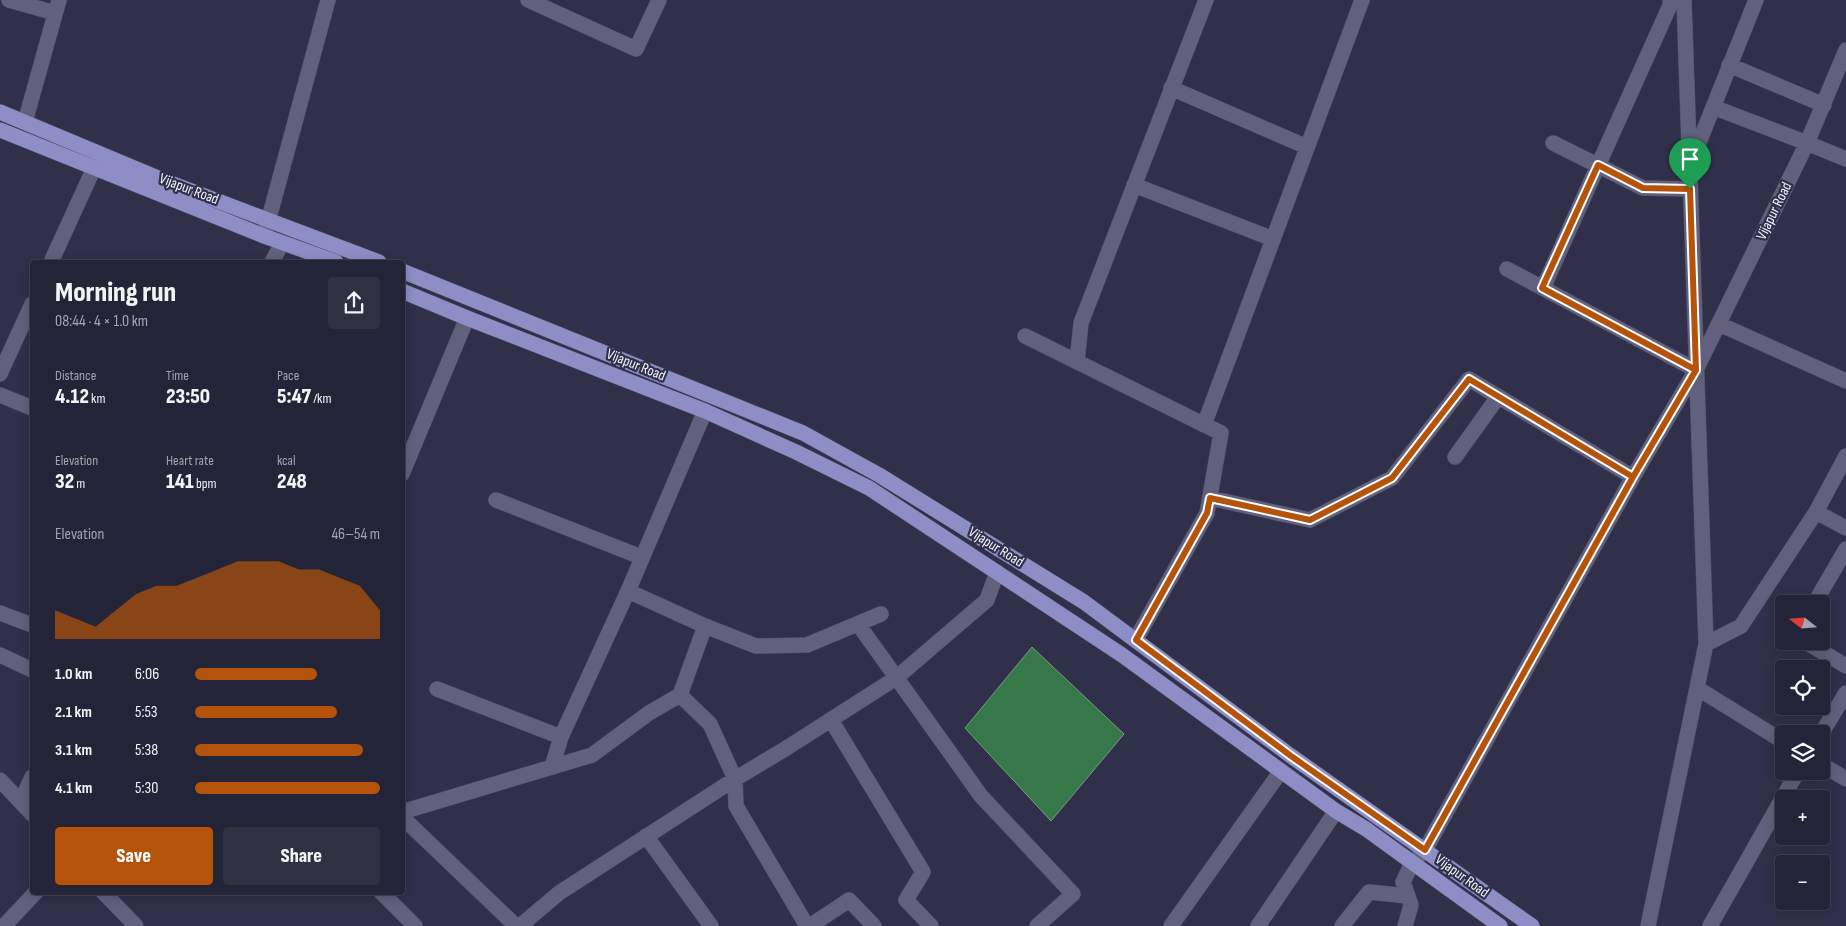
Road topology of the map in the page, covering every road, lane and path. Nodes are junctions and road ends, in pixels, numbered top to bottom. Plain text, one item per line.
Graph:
1 (9, 0) edge
2 (328, 0) edge
3 (528, 0) edge
4 (658, 0) edge
5 (1206, 0) edge
6 (1362, 0) edge
7 (1670, 0) edge
8 (1684, 0) edge
9 (1756, 0) edge
10 (57, 6) edge
11 (1846, 50) edge
12 (1729, 66) junction
13 (1171, 88) junction
14 (1824, 105) junction
15 (1713, 108) junction
16 (0, 112) edge
17 (25, 122) junction
18 (0, 130) edge
19 (1553, 143) dead end
20 (1807, 143) junction
21 (1307, 146) junction
22 (1846, 159) edge
23 (1598, 165) junction
24 (1690, 166) junction
25 (94, 168) junction
26 (1134, 185) junction
27 (1690, 189) junction
28 (268, 220) junction
29 (264, 236) junction
30 (1273, 239) junction
31 (282, 243) junction
32 (52, 260) edge
33 (273, 260) edge
34 (330, 260) edge
35 (374, 260) edge
36 (1507, 269) dead end
37 (405, 272) edge
38 (1542, 288) junction
39 (405, 292) edge
40 (30, 308) edge
41 (467, 318) junction
42 (1719, 324) junction
43 (1025, 336) dead end
44 (1077, 362) junction
45 (1696, 370) junction
46 (0, 374) edge
47 (1846, 381) edge
48 (0, 395) edge
49 (1498, 397) junction
50 (30, 407) edge
51 (705, 411) junction
52 (1204, 425) junction
53 (1846, 456) edge
54 (1456, 457) dead end
55 (405, 467) edge
56 (1633, 477) junction
57 (1210, 498) junction
58 (496, 500) dead end
59 (1816, 512) junction
60 (1846, 528) edge
61 (1846, 549) edge
62 (641, 558) junction
63 (997, 572) junction
64 (628, 590) junction
65 (1819, 595) edge
66 (0, 613) edge
67 (881, 614) dead end
68 (30, 624) edge
69 (858, 624) junction
70 (705, 626) junction
71 (1136, 640) junction
72 (1706, 644) junction
73 (1819, 650) edge
74 (0, 655) edge
75 (1846, 666) edge
76 (30, 669) edge
77 (896, 678) junction
78 (1697, 688) junction
79 (437, 689) dead end
80 (1846, 693) edge
81 (680, 696) junction
82 (831, 720) junction
83 (1826, 725) edge
84 (1775, 736) edge
85 (561, 737) junction
86 (552, 767) junction
87 (1830, 769) edge
88 (1281, 770) junction
89 (735, 779) junction
90 (1846, 779) edge
91 (0, 780) edge
92 (1793, 780) edge
93 (30, 781) edge
94 (21, 801) junction
95 (1336, 810) junction
96 (405, 811) edge
97 (30, 812) edge
98 (405, 820) edge
99 (646, 836) junction
100 (1425, 850) junction
101 (1412, 864) junction
102 (33, 895) edge
103 (107, 895) edge
104 (384, 895) edge
105 (1408, 896) junction
106 (6, 922) edge
107 (136, 926) edge
108 (415, 926) edge
109 (516, 926) edge
110 (520, 926) edge
111 (711, 926) edge
112 (809, 926) edge
113 (874, 926) edge
114 (931, 926) edge
115 (1037, 926) edge
116 (1171, 926) edge
117 (1258, 926) edge
118 (1342, 926) edge
119 (1405, 926) edge
120 (1500, 926) edge
121 (1532, 926) edge
122 (1648, 926) edge
123 (1710, 926) edge

1 - 10 street
2 - 28 street
3 - 4 street
5 - 13 street
6 - 21 street
7 - 23 street
8 - 24 street
9 - 12 street
10 - 17 street
11 - 14 street, Vijapur Road
12 - 14 street
12 - 15 street
13 - 21 street
13 - 26 street
14 - 20 street, Vijapur Road
15 - 20 street
15 - 24 street
16 - 17 main road, Vijapur Road
17 - 28 main road, Vijapur Road
18 - 25 main road, Vijapur Road
19 - 23 street
20 - 22 street
20 - 42 street, Vijapur Road
21 - 30 street
23 - 27 street
23 - 38 street
24 - 27 street
25 - 29 main road, Vijapur Road
25 - 32 street
26 - 30 street
26 - 44 street
27 - 45 street
28 - 29 street
28 - 35 main road, Vijapur Road
29 - 31 main road, Vijapur Road
30 - 52 street
31 - 33 street
31 - 34 main road, Vijapur Road
36 - 38 street
37 - 71 main road, Vijapur Road
38 - 45 street
39 - 41 main road, Vijapur Road
40 - 46 street
41 - 51 main road, Vijapur Road
41 - 55 street
42 - 45 street, Vijapur Road
42 - 47 street
43 - 44 street
44 - 52 street
45 - 56 street, Vijapur Road
45 - 72 street
48 - 50 street
49 - 54 street
49 - 56 street
49 - 57 street
51 - 62 street
51 - 63 main road, Vijapur Road
52 - 57 street
53 - 59 street
56 - 100 street, Vijapur Road
57 - 71 street
58 - 62 street
59 - 60 street
59 - 72 street
61 - 65 street
62 - 64 street
63 - 77 street
63 - 88 main road, Vijapur Road
64 - 70 street
64 - 85 street
66 - 68 street
67 - 69 street
69 - 70 street
69 - 77 street
70 - 81 street
71 - 100 main road, Vijapur Road
72 - 78 street
73 - 75 street
74 - 76 street
77 - 82 street
77 - 115 street
78 - 84 street
78 - 122 street
79 - 85 street
80 - 83 street
81 - 86 street
81 - 89 street
82 - 89 street
82 - 114 street
85 - 86 street
86 - 96 street
87 - 90 street
88 - 95 main road, Vijapur Road
88 - 116 street
89 - 99 street
89 - 112 street
91 - 94 street
92 - 123 street
93 - 94 street
94 - 97 street
95 - 101 main road, Vijapur Road
95 - 117 street
98 - 109 street
99 - 110 street
99 - 111 street
100 - 101 street, Vijapur Road
100 - 121 main road, Vijapur Road
101 - 105 street
101 - 120 main road, Vijapur Road
102 - 106 street
103 - 107 street
104 - 108 street
105 - 118 street
105 - 119 street
112 - 113 street

